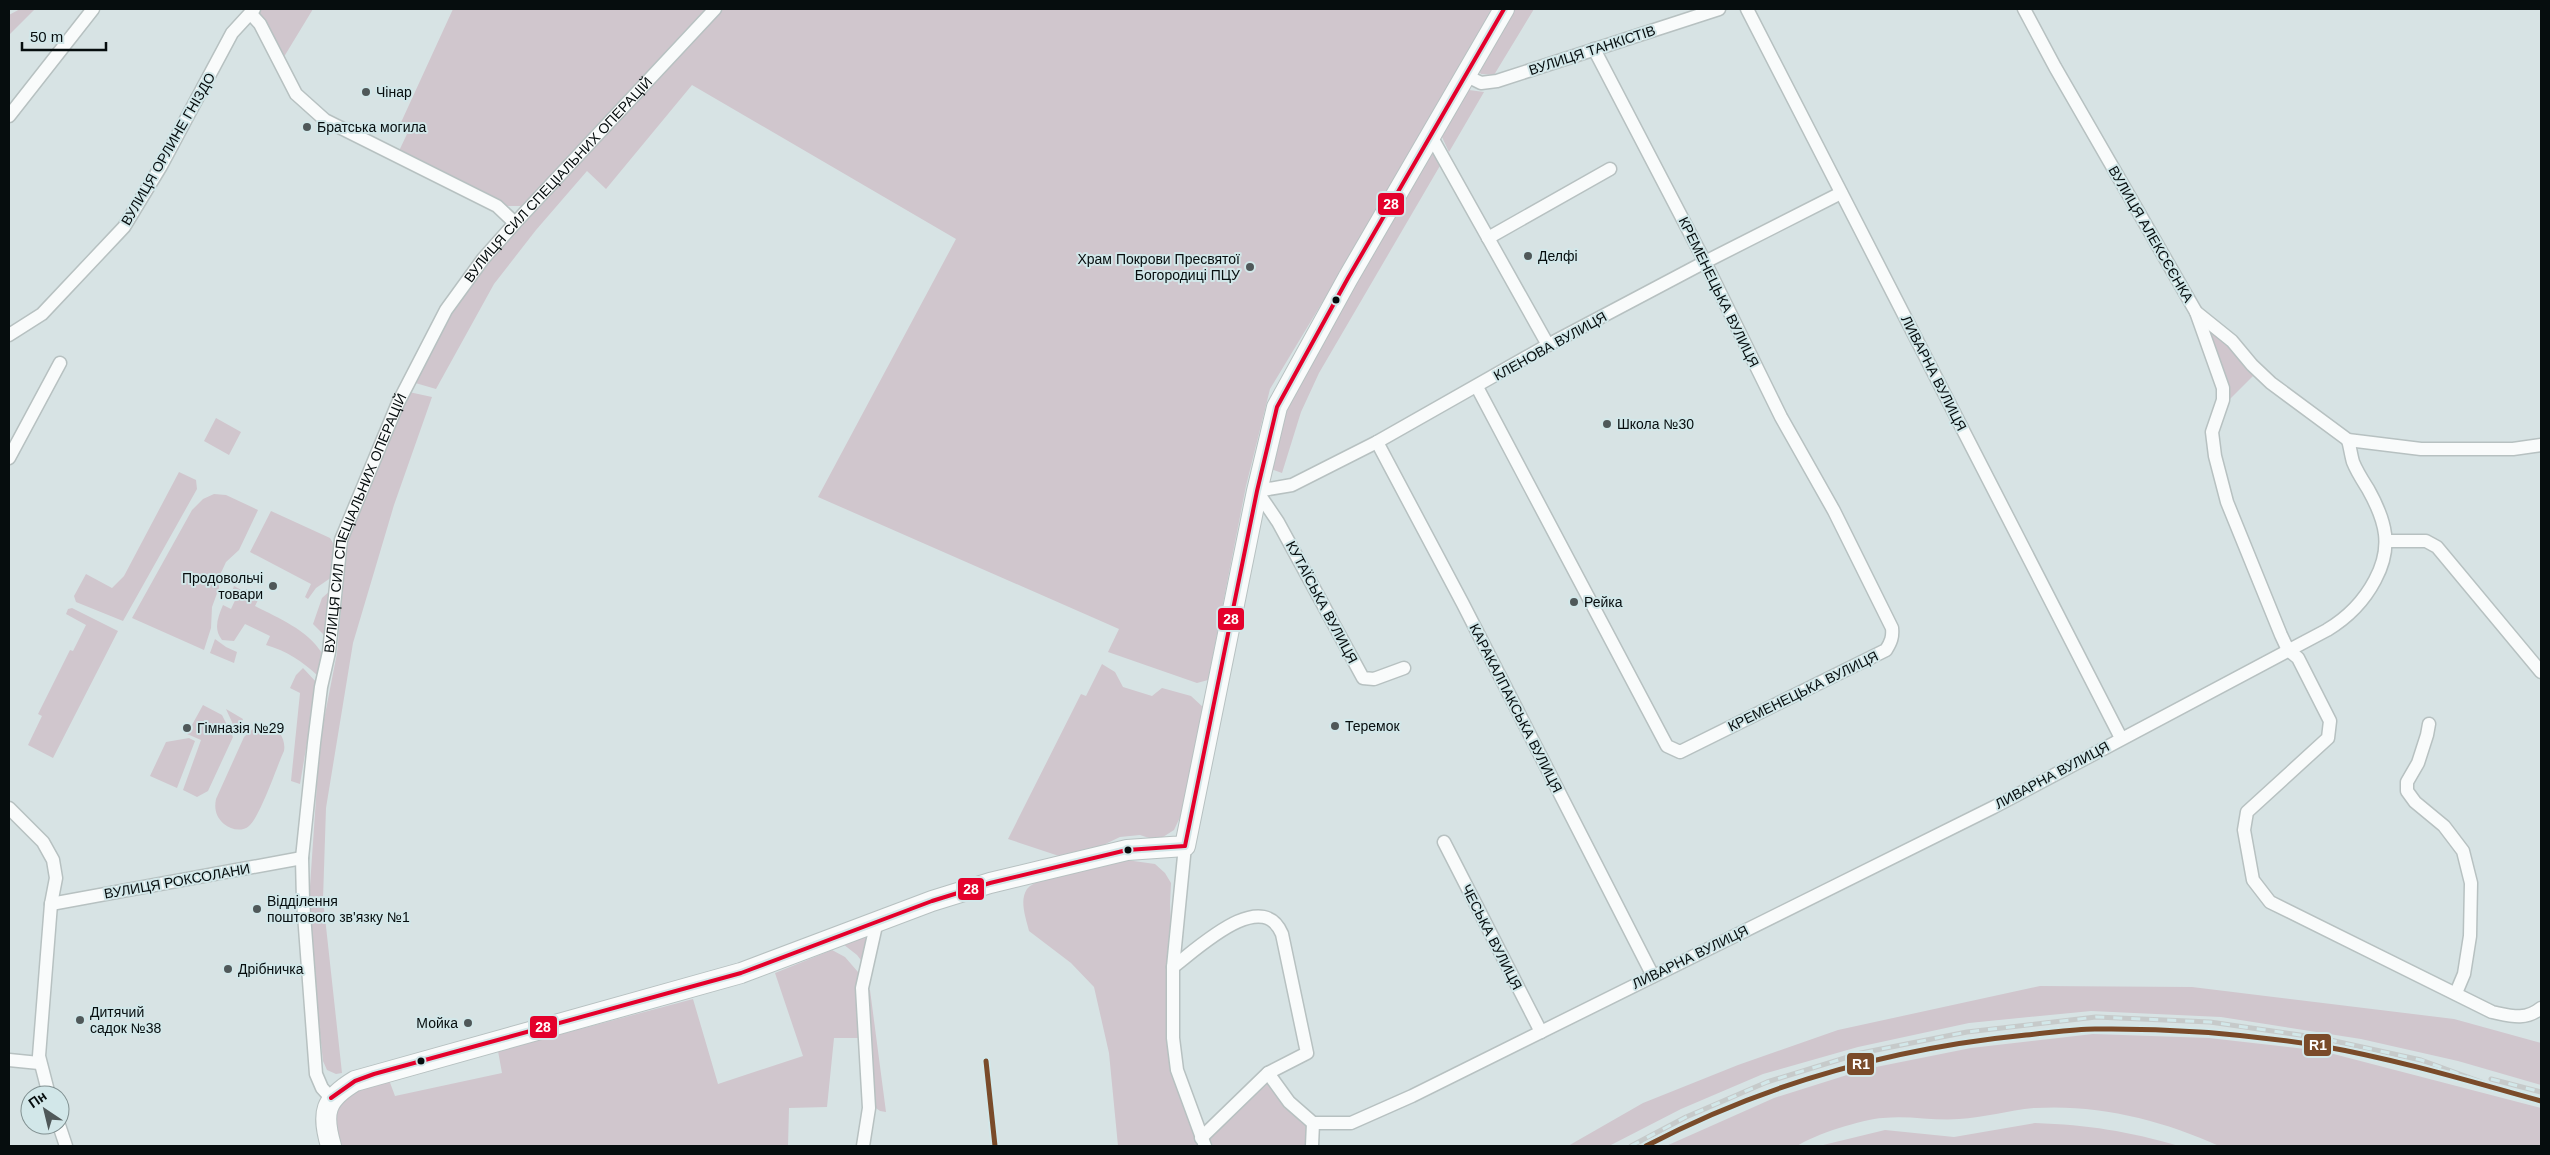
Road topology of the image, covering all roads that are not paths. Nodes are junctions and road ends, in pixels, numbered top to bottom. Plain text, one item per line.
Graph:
1 (93, 9) edge
2 (715, 9) edge
3 (1504, 9) edge
4 (1719, 9) edge
5 (1747, 9) edge
6 (2024, 9) edge
7 (253, 12) edge
8 (1594, 49) junction
9 (1465, 75) junction
10 (9, 116) edge
11 (1431, 136) junction
12 (1610, 169) dead end
13 (1841, 193) junction
14 (514, 223) junction
15 (1488, 238) junction
16 (1705, 262) junction
17 (2196, 312) junction
18 (9, 336) edge
19 (1548, 345) junction
20 (60, 363) dead end
21 (1477, 387) junction
22 (2348, 440) junction
23 (1377, 442) junction
24 (2541, 445) edge
25 (9, 458) edge
26 (1257, 491) junction
27 (2387, 541) junction
28 (2288, 650) junction
29 (1404, 668) dead end
30 (2539, 670) edge
31 (2541, 680) edge
32 (2429, 724) dead end
33 (2121, 738) junction
34 (9, 808) edge
35 (1444, 842) dead end
36 (1185, 846) junction
37 (302, 858) junction
38 (51, 904) junction
39 (877, 921) junction
40 (1173, 967) junction
41 (1653, 976) junction
42 (2456, 993) junction
43 (2541, 1008) edge
44 (1540, 1032) junction
45 (9, 1060) edge
46 (39, 1062) junction
47 (1268, 1073) junction
48 (46, 1085) edge
49 (331, 1098) junction
50 (1313, 1123) junction
51 (1203, 1142) edge
52 (331, 1146) edge
53 (864, 1146) edge
54 (1312, 1146) edge

1 - 10 street
2 - 14 street, ВУЛИЦЯ СИЛ СПЕЦІАЛЬНИХ ОПЕРАЦІЙ
3 - 9 main road
4 - 8 street, ВУЛИЦЯ ТАНКІСТІВ
5 - 13 street, ЛИВАРНА ВУЛИЦЯ
6 - 17 street, ВУЛИЦЯ АЛЕКСЄЄНКА
7 - 14 street
7 - 18 street, ВУЛИЦЯ ОРЛИНЕ ГНІЗДО
8 - 9 street, ВУЛИЦЯ ТАНКІСТІВ
8 - 16 street, КРЕМЕНЕЦЬКА ВУЛИЦЯ
9 - 11 main road
11 - 15 street
11 - 26 main road
12 - 15 street
13 - 16 street, КЛЕНОВА ВУЛИЦЯ
13 - 33 street, ЛИВАРНА ВУЛИЦЯ
14 - 37 street, ВУЛИЦЯ СИЛ СПЕЦІАЛЬНИХ ОПЕРАЦІЙ
15 - 19 street
16 - 19 street, КЛЕНОВА ВУЛИЦЯ
16 - 21 street, КРЕМЕНЕЦЬКА ВУЛИЦЯ
17 - 22 street, ВУЛИЦЯ АЛЕКСЄЄНКА
17 - 28 street
19 - 21 street, КЛЕНОВА ВУЛИЦЯ
20 - 25 street
21 - 23 street, КЛЕНОВА ВУЛИЦЯ
22 - 24 street
22 - 27 street
23 - 26 street, КЛЕНОВА ВУЛИЦЯ
23 - 41 street, КАРАКАЛПАКСЬКА ВУЛИЦЯ
26 - 29 street, КУТАЇСЬКА ВУЛИЦЯ
26 - 36 main road
27 - 28 street, ЛИВАРНА ВУЛИЦЯ
27 - 30 street
28 - 33 street, ЛИВАРНА ВУЛИЦЯ
28 - 42 street
30 - 31 street
32 - 42 street
33 - 41 street, ЛИВАРНА ВУЛИЦЯ
34 - 38 street
35 - 44 street, ЧЕСЬКА ВУЛИЦЯ
36 - 39 main road
36 - 40 street
37 - 38 street, ВУЛИЦЯ РОКСОЛАНИ
37 - 49 street, ВУЛИЦЯ СИЛ СПЕЦІАЛЬНИХ ОПЕРАЦІЙ
38 - 46 street
39 - 49 main road
39 - 53 street
40 - 47 street
40 - 51 street
41 - 44 street, ЛИВАРНА ВУЛИЦЯ
42 - 43 street
44 - 50 street, ЛИВАРНА ВУЛИЦЯ
45 - 46 street
46 - 48 street
47 - 50 street
47 - 51 street
49 - 52 main road
50 - 54 street

